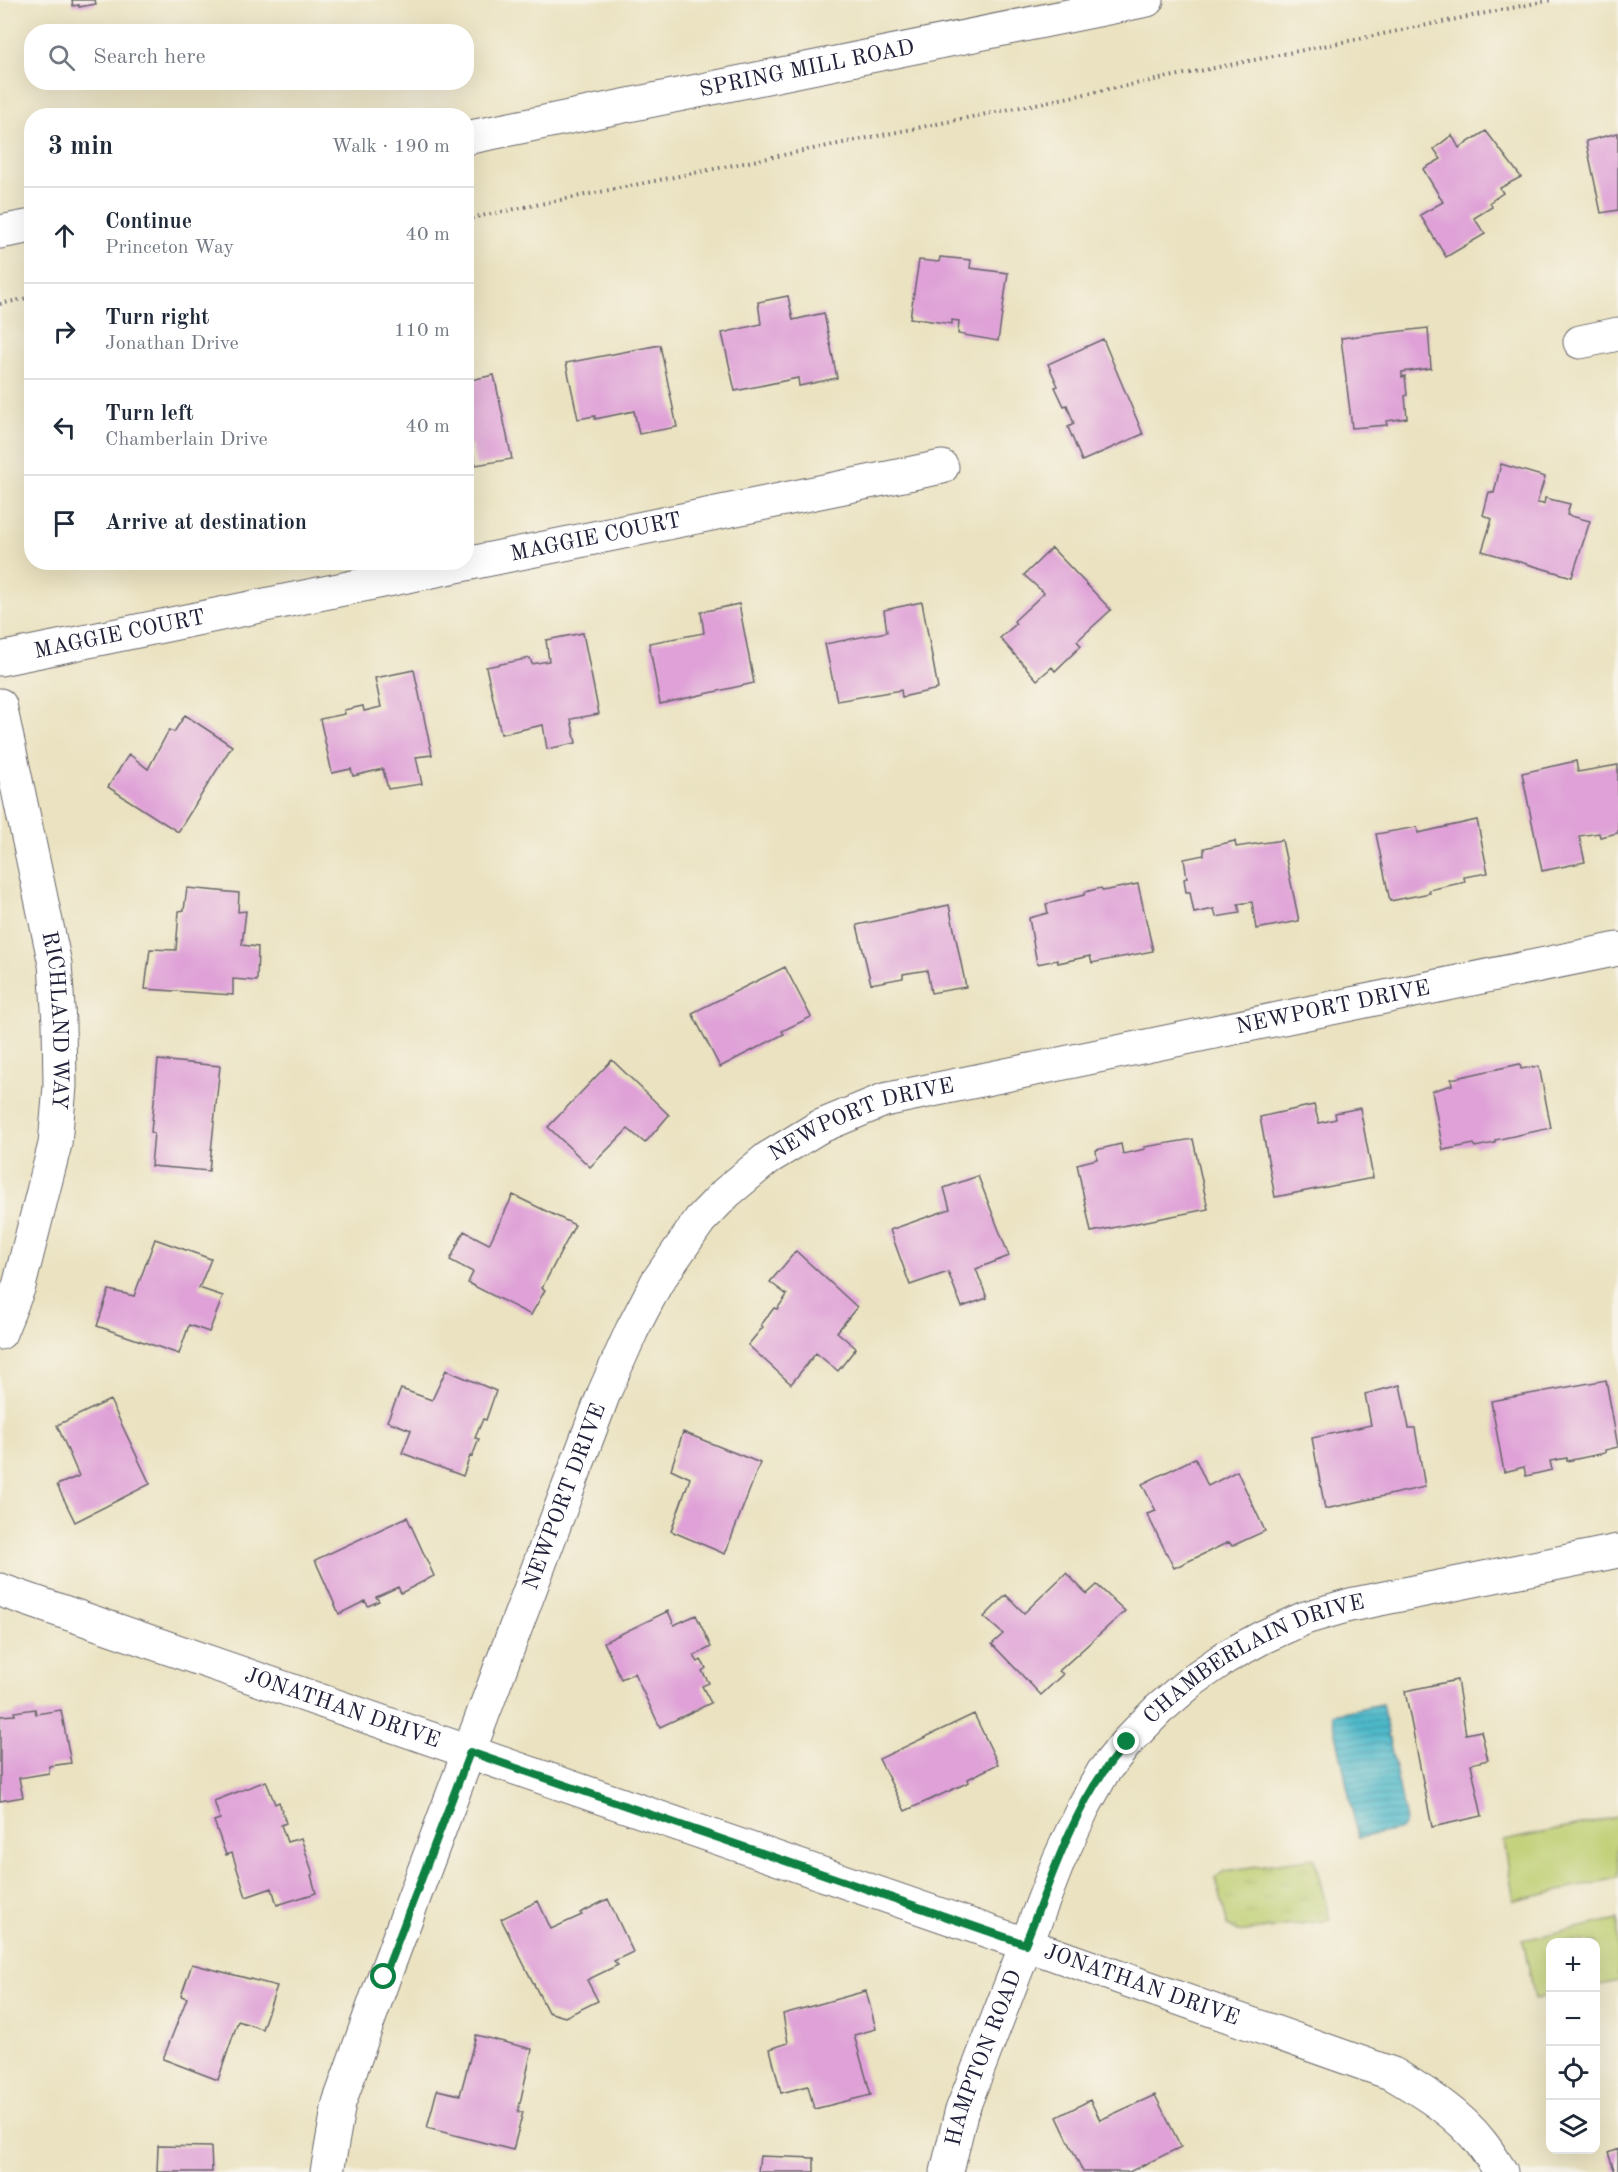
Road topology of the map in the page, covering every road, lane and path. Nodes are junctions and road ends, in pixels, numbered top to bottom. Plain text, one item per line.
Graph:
1 (1147, 0) edge
2 (1551, 0) edge
3 (474, 136) edge
4 (474, 217) edge
5 (24, 228) edge
6 (0, 232) edge
7 (24, 299) edge
8 (0, 304) edge
9 (1618, 334) edge
10 (1580, 342) dead end
11 (942, 467) dead end
12 (474, 562) edge
13 (437, 570) edge
14 (0, 659) edge
15 (0, 705) edge
16 (1618, 949) edge
17 (0, 1333) edge
18 (1618, 1551) edge
19 (0, 1590) edge
20 (470, 1752) junction
21 (1025, 1944) junction
22 (327, 2172) edge
23 (947, 2172) edge
24 (1501, 2172) edge

1 - 3 street, SPRING MILL ROAD
2 - 4 path
5 - 6 street
7 - 8 path
9 - 10 street
11 - 12 street, MAGGIE COURT
13 - 14 street, MAGGIE COURT
15 - 17 street, RICHLAND WAY
16 - 20 street, NEWPORT DRIVE
18 - 21 street, CHAMBERLAIN DRIVE
19 - 20 street, JONATHAN DRIVE
20 - 21 street, JONATHAN DRIVE
20 - 22 street, NEWPORT DRIVE
21 - 23 street, HAMPTON ROAD
21 - 24 street, JONATHAN DRIVE

